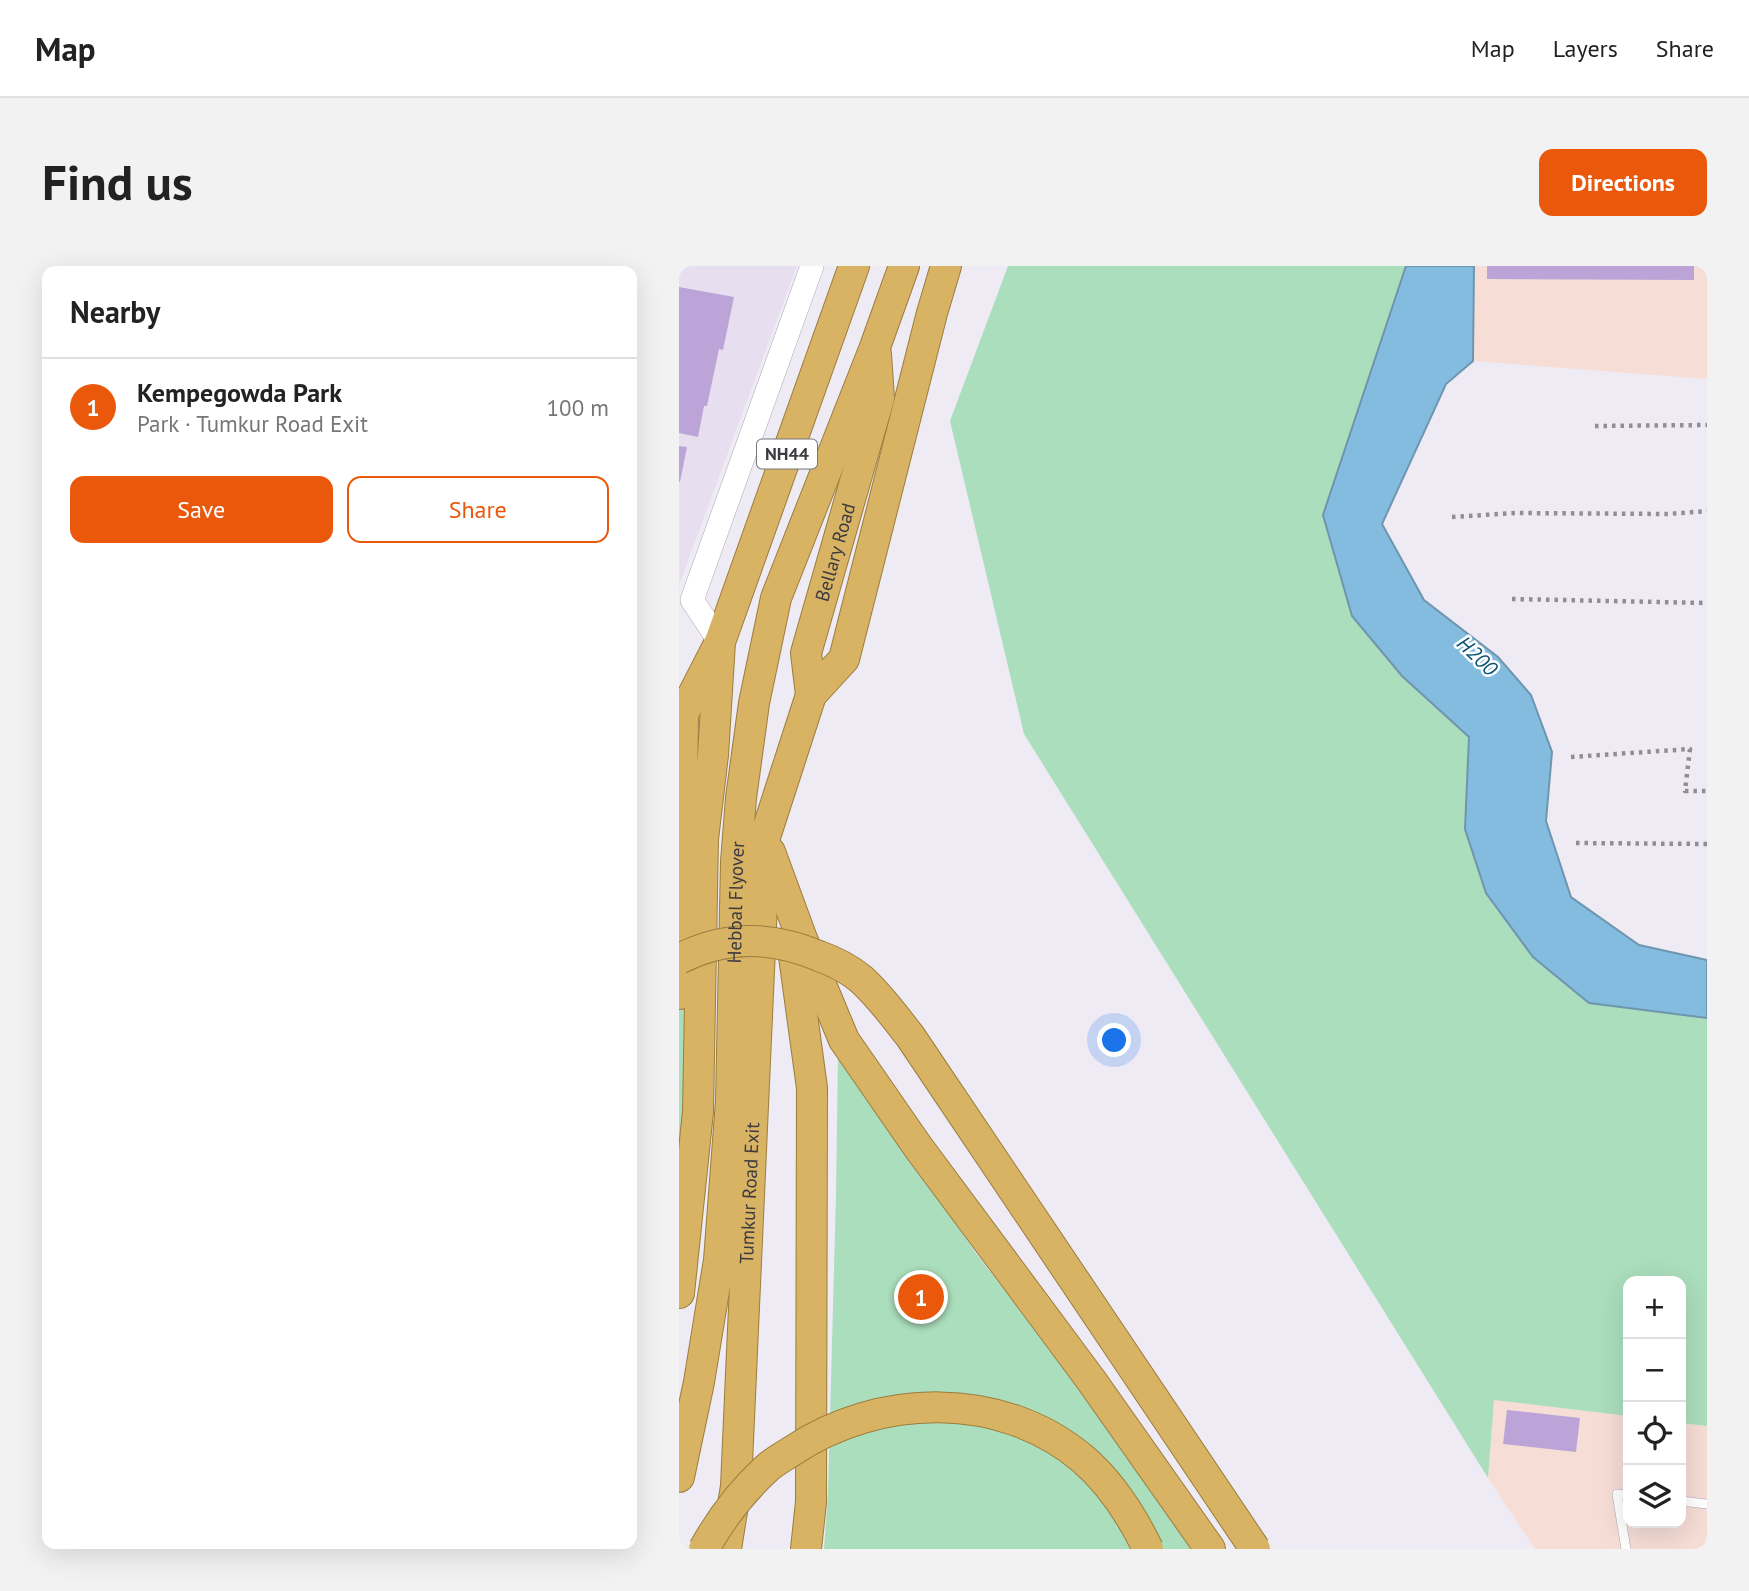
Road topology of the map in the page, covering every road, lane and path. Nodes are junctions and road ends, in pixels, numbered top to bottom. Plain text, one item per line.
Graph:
1 (812, 266) edge
2 (854, 266) edge
3 (904, 266) edge
4 (946, 266) edge
5 (875, 347) junction
6 (1707, 425) edge
7 (1595, 426) dead end
8 (1707, 511) edge
9 (1452, 517) dead end
10 (1512, 599) dead end
11 (1707, 603) edge
12 (720, 642) junction
13 (811, 695) junction
14 (681, 718) edge
15 (1571, 757) dead end
16 (1707, 791) edge
17 (765, 837) junction
18 (1576, 843) dead end
19 (1707, 844) edge
20 (786, 896) junction
21 (679, 959) edge
22 (679, 995) edge
23 (679, 1293) edge
24 (679, 1477) edge
25 (1623, 1495) edge
26 (1686, 1502) edge
27 (1707, 1504) edge
28 (704, 1549) edge
29 (726, 1549) edge
30 (806, 1549) edge
31 (1148, 1549) edge
32 (1210, 1549) edge
33 (1255, 1549) edge
34 (1626, 1549) edge

1 - 12 street
2 - 12 highway, NH44
3 - 5 highway, Bellary Road
4 - 13 highway
5 - 13 highway, Bellary Road
5 - 24 highway, Hebbal Flyover
6 - 7 path
8 - 9 path
10 - 11 path
12 - 14 highway, NH44
12 - 23 highway, Hebbal Flyover / NH44
13 - 17 highway, Bellary Road
14 - 22 highway
15 - 16 path
17 - 20 highway
17 - 29 highway, Tumkur Road Exit
18 - 19 path
20 - 30 highway
20 - 32 highway
21 - 33 highway, bridge
25 - 34 lane
26 - 27 lane
28 - 31 highway, bridge

